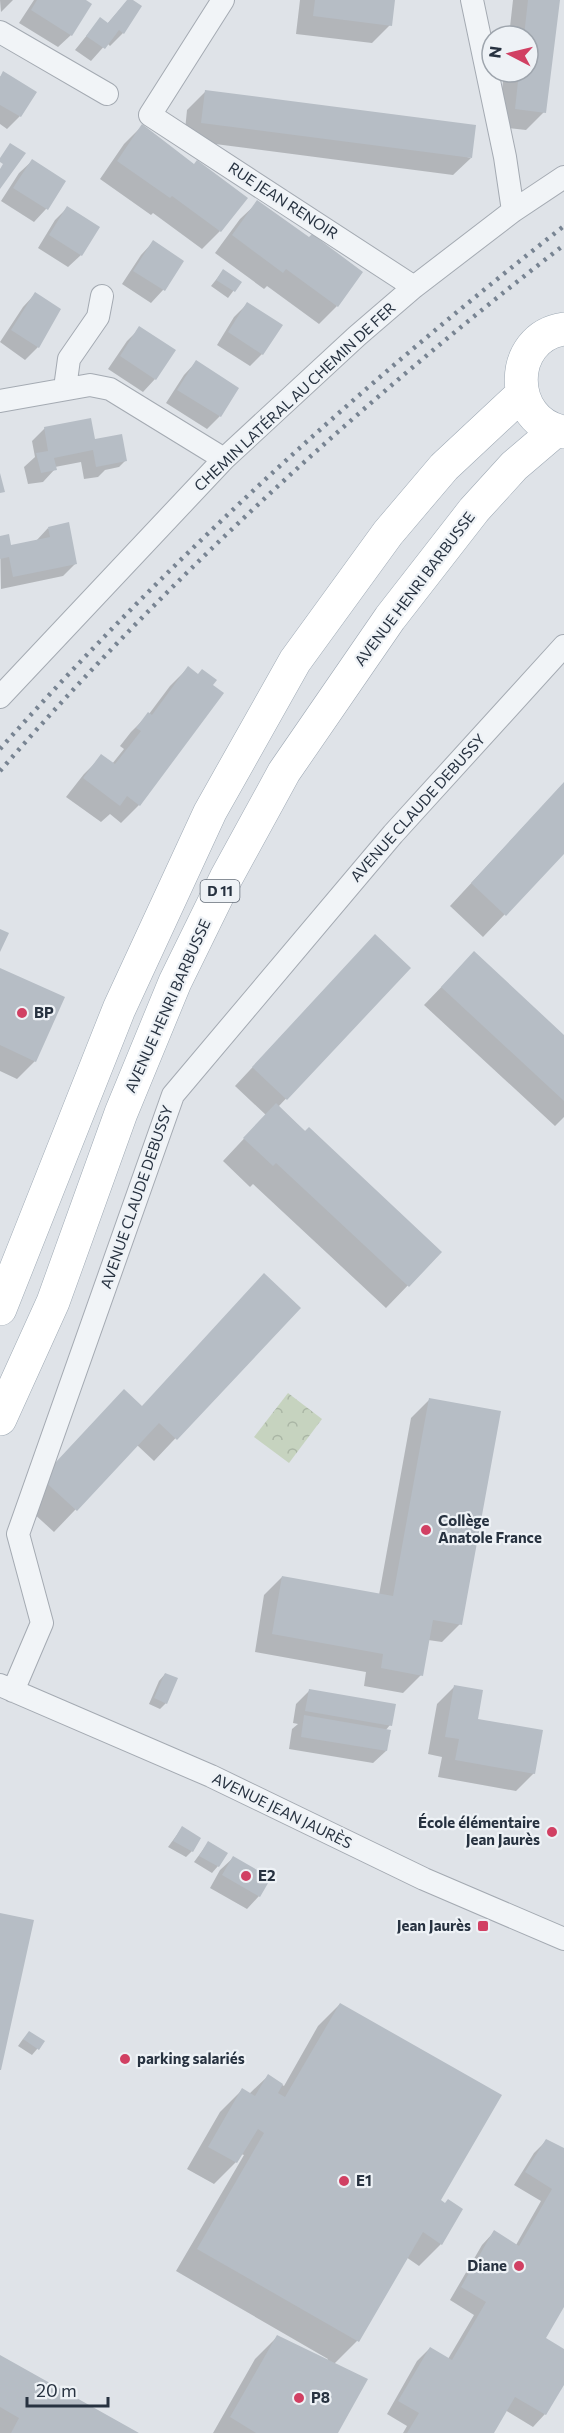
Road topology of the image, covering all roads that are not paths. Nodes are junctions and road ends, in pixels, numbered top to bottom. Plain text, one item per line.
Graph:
1 (223, 0) edge
2 (471, 0) edge
3 (0, 32) edge
4 (107, 94) dead end
5 (564, 177) edge
6 (513, 211) junction
7 (414, 287) junction
8 (102, 296) dead end
9 (564, 329) edge
10 (65, 388) junction
11 (522, 394) junction
12 (0, 401) edge
13 (560, 431) edge
14 (224, 459) junction
15 (564, 646) edge
16 (0, 697) edge
17 (0, 1309) edge
18 (0, 1419) edge
19 (6, 1688) edge
20 (564, 1939) edge

1 - 7 street, RUE JEAN RENOIR
2 - 6 street
3 - 4 street
5 - 6 street, CHEMIN LATÉRAL AU CHEMIN DE FER
6 - 7 street, CHEMIN LATÉRAL AU CHEMIN DE FER
7 - 14 street, CHEMIN LATÉRAL AU CHEMIN DE FER
8 - 10 street
9 - 11 main road
10 - 12 street
10 - 14 street
11 - 13 main road
11 - 17 main road, D 11
13 - 18 main road, AVENUE HENRI BARBUSSE / D 11
14 - 16 street, CHEMIN LATÉRAL AU CHEMIN DE FER
15 - 19 street, AVENUE CLAUDE DEBUSSY
19 - 20 street, AVENUE JEAN JAURÈS

